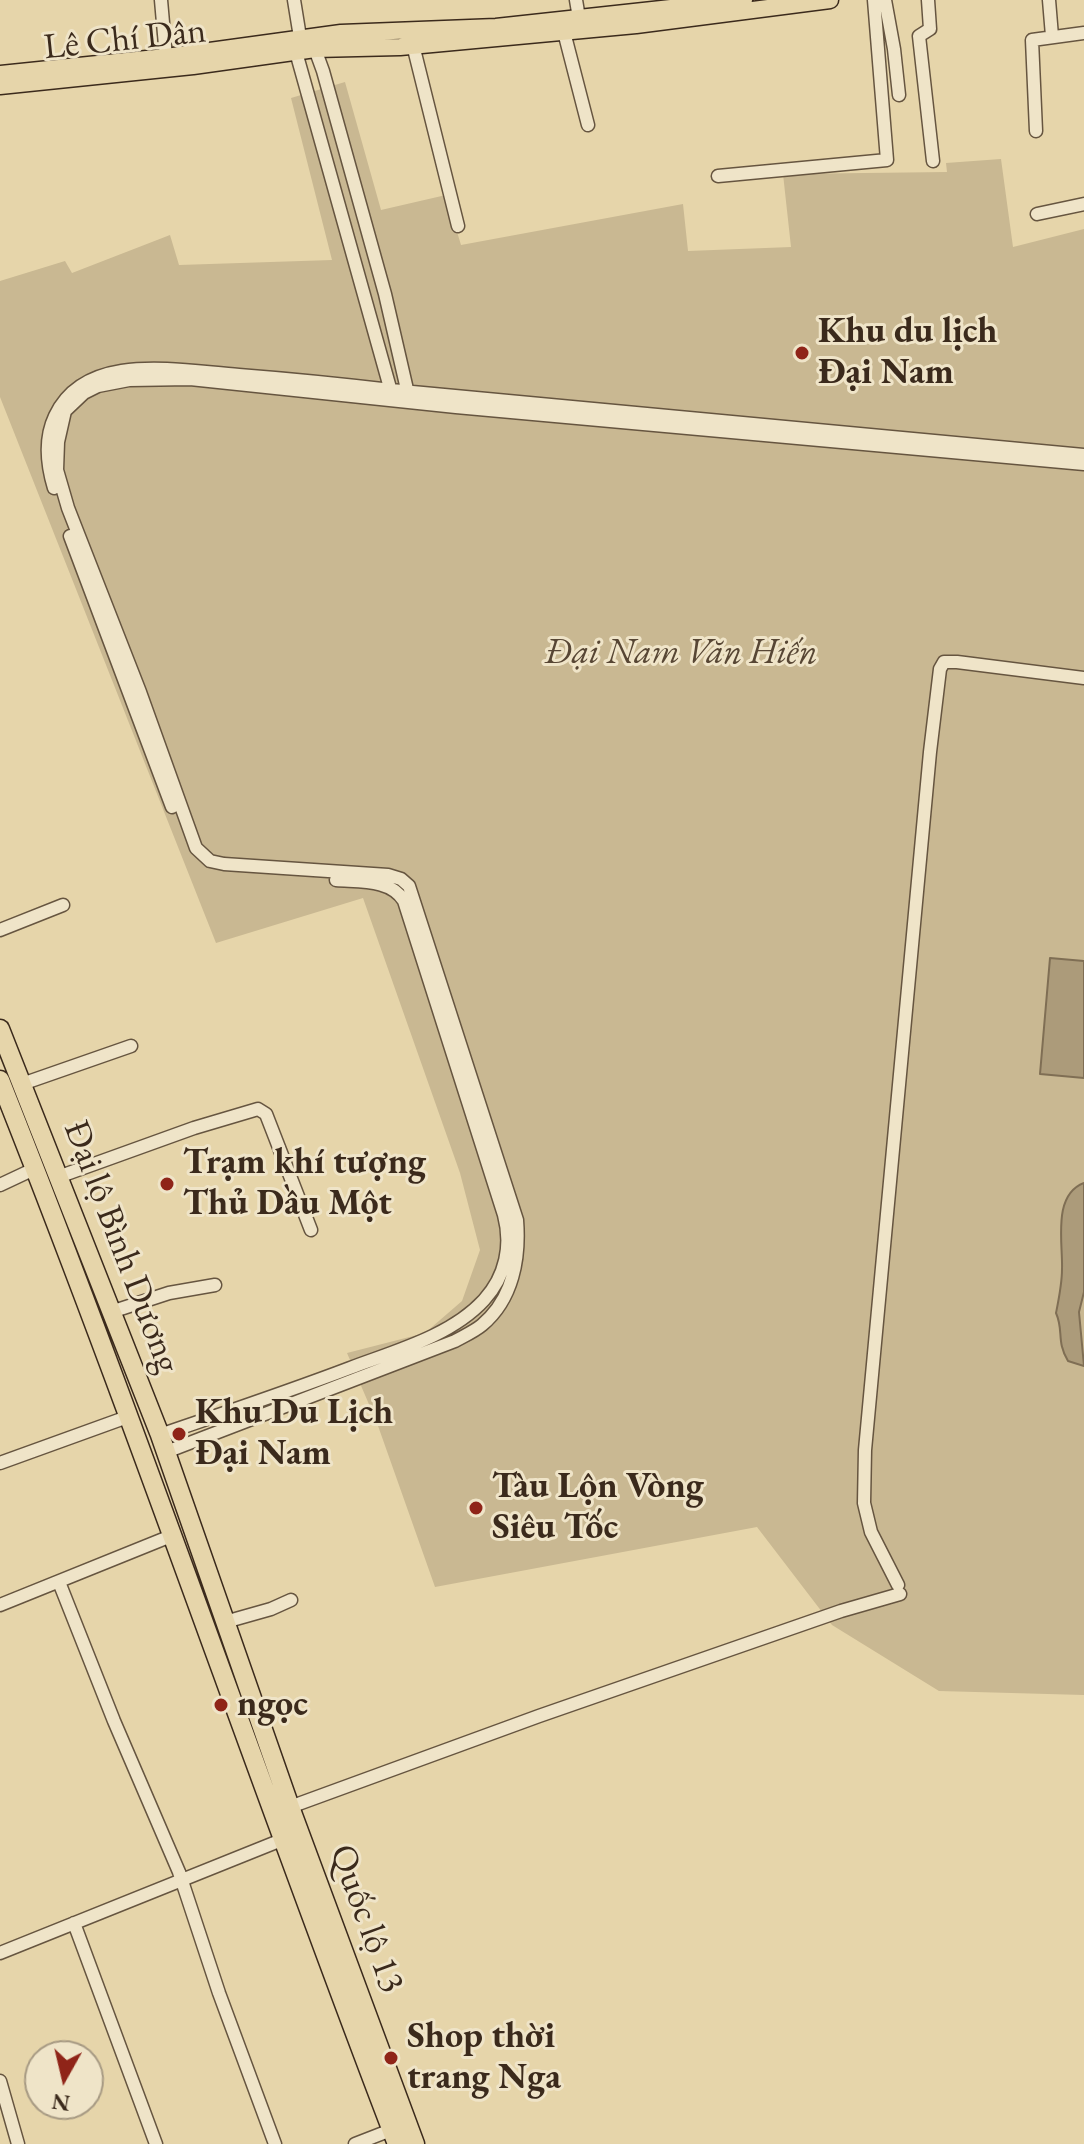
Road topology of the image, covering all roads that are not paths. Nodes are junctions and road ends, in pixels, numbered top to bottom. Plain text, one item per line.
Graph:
1 (161, 0) edge
2 (294, 0) edge
3 (576, 0) edge
4 (744, 0) edge
5 (830, 0) edge
6 (874, 0) edge
7 (885, 0) edge
8 (928, 0) edge
9 (1049, 0) edge
10 (720, 6) edge
11 (579, 18) junction
12 (564, 32) junction
13 (1084, 33) edge
14 (1052, 36) junction
15 (298, 44) junction
16 (413, 45) junction
17 (315, 49) junction
18 (166, 57) junction
19 (0, 74) edge
20 (0, 86) edge
21 (899, 95) dead end
22 (588, 125) dead end
23 (1036, 131) dead end
24 (933, 161) dead end
25 (718, 176) dead end
26 (1084, 204) edge
27 (1037, 214) dead end
28 (458, 226) dead end
29 (392, 396) junction
30 (409, 397) junction
31 (1084, 455) edge
32 (1084, 464) edge
33 (1084, 678) edge
34 (63, 905) dead end
35 (0, 930) edge
36 (0, 1029) edge
37 (131, 1046) dead end
38 (0, 1080) edge
39 (22, 1084) junction
40 (34, 1169) junction
41 (58, 1177) junction
42 (0, 1185) edge
43 (311, 1230) dead end
44 (215, 1285) dead end
45 (111, 1312) junction
46 (130, 1416) junction
47 (171, 1440) junction
48 (143, 1450) junction
49 (0, 1463) edge
50 (171, 1536) junction
51 (59, 1582) junction
52 (291, 1600) dead end
53 (0, 1605) edge
54 (225, 1622) junction
55 (282, 1810) junction
56 (292, 1837) junction
57 (181, 1880) junction
58 (74, 1923) junction
59 (0, 1953) edge
60 (0, 2081) edge
61 (394, 2137) edge
62 (18, 2144) edge
63 (156, 2144) edge
64 (275, 2144) edge
65 (355, 2144) edge
66 (415, 2144) edge

1 - 18 street
2 - 15 street
3 - 11 street
4 - 10 main road, Lê Chí Dân
5 - 10 main road, Lê Chí Dân
6 - 25 street
7 - 21 street
8 - 24 street
9 - 14 street
10 - 11 main road, Lê Chí Dân
10 - 12 main road, Lê Chí Dân
11 - 15 main road, Lê Chí Dân
12 - 16 main road, Lê Chí Dân
12 - 22 street
13 - 14 street
14 - 23 street
15 - 17 main road, Lê Chí Dân
15 - 18 main road, Lê Chí Dân
15 - 20 main road, Lê Chí Dân
15 - 29 street
16 - 17 main road, Lê Chí Dân
16 - 28 street
17 - 30 street
18 - 19 main road, Lê Chí Dân
26 - 27 street
29 - 30 street
29 - 47 street
30 - 31 street
30 - 32 street
33 - 55 street
34 - 35 street
36 - 39 highway, Đại lộ Bình Dương
37 - 39 street
38 - 40 highway, Đại lộ Bình Dương
39 - 41 highway, Đại lộ Bình Dương
40 - 42 street
40 - 46 highway, Đại lộ Bình Dương
41 - 43 street
41 - 45 highway, Đại lộ Bình Dương
44 - 45 street
45 - 47 highway, Đại lộ Bình Dương
46 - 48 highway, Đại lộ Bình Dương
46 - 49 street
47 - 48 highway
47 - 54 highway, Đại lộ Bình Dương
48 - 50 highway, Đại lộ Bình Dương
50 - 51 street
50 - 55 highway, Đại lộ Bình Dương
51 - 53 street
51 - 57 street
52 - 54 street
54 - 55 highway, Đại lộ Bình Dương
55 - 56 highway, Quốc lộ 13
56 - 57 street
56 - 61 highway, Quốc lộ 13
56 - 66 highway, Quốc lộ 13
57 - 58 street
57 - 64 street
58 - 59 street
58 - 63 street
60 - 62 street
61 - 65 street

